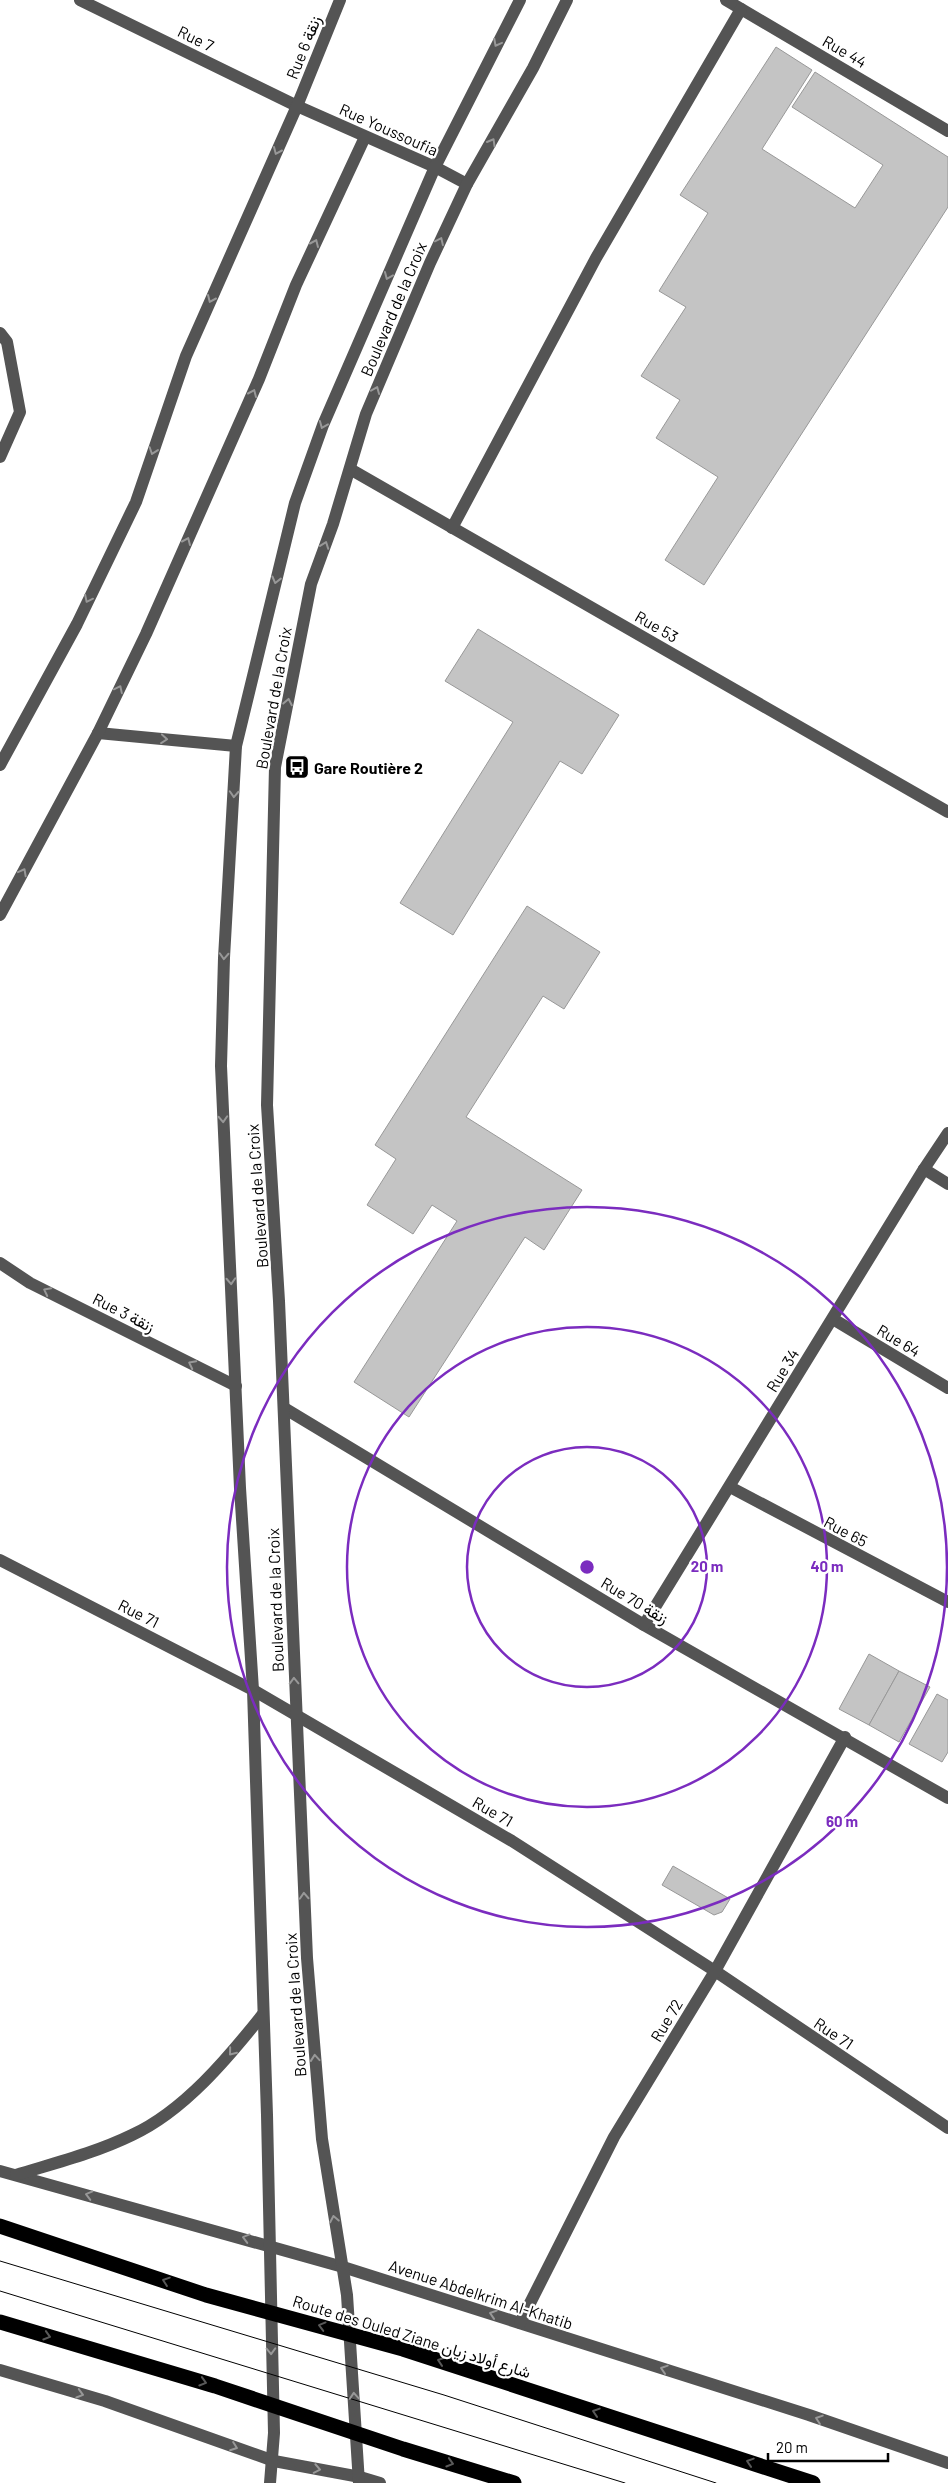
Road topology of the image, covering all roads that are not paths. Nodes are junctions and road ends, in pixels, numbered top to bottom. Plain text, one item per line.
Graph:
1 (80, 0) edge
2 (340, 0) edge
3 (520, 0) edge
4 (567, 0) edge
5 (726, 0) edge
6 (741, 9) junction
7 (297, 106) junction
8 (948, 131) edge
9 (365, 137) junction
10 (435, 167) junction
11 (467, 184) junction
12 (0, 333) edge
13 (0, 457) edge
14 (350, 469) junction
15 (452, 528) junction
16 (98, 732) junction
17 (236, 746) junction
18 (0, 765) edge
19 (948, 812) edge
20 (0, 914) edge
21 (948, 1133) edge
22 (924, 1169) junction
23 (948, 1184) edge
24 (0, 1263) edge
25 (833, 1319) junction
26 (236, 1386) junction
27 (948, 1388) edge
28 (284, 1408) junction
29 (730, 1487) junction
30 (0, 1560) edge
31 (948, 1602) edge
32 (644, 1625) junction
33 (253, 1690) junction
34 (296, 1714) junction
35 (845, 1737) junction
36 (948, 1798) edge
37 (715, 1971) junction
38 (263, 2014) junction
39 (948, 2128) edge
40 (0, 2171) edge
41 (16, 2175) junction
42 (0, 2226) edge
43 (270, 2245) junction
44 (343, 2267) junction
45 (0, 2322) edge
46 (520, 2323) junction
47 (0, 2370) edge
48 (274, 2460) junction
49 (948, 2463) edge
50 (359, 2480) edge
51 (270, 2483) edge
52 (380, 2483) edge
53 (514, 2483) edge
54 (813, 2483) edge

1 - 7 street, Rue 7
2 - 7 street, Rue 6 زنقة
3 -> 10 street, Boulevard de la Croix
11 -> 4 street, Boulevard de la Croix
5 - 6 street, Rue 44
6 - 8 street, Rue 44
6 - 15 street
7 - 9 street, Rue Youssoufia
7 -> 18 street, Rue 6 زنقة
9 - 10 street, Rue Youssoufia
16 -> 9 street
10 - 11 street, Rue Youssoufia
10 -> 17 street, Boulevard de la Croix
14 -> 11 street, Boulevard de la Croix
12 - 13 street
14 - 15 street, Rue 53
28 -> 14 street, Boulevard de la Croix
15 - 19 street, Rue 53
16 -> 17 street
20 -> 16 street
17 -> 26 street, Boulevard de la Croix
21 - 22 street, Rue 34
22 - 23 street
22 - 25 street, Rue 34
26 -> 24 street, Rue 3 زنقة
25 - 27 street, Rue 64
25 - 29 street, Rue 34
26 - 33 street, Boulevard de la Croix
28 - 32 street, Rue 70 زنقة
34 -> 28 street, Boulevard de la Croix
29 - 31 street, Rue 65
29 - 32 street, Rue 34
30 - 33 street, Rue 71
32 - 35 street, Rue 70 زنقة
33 - 34 street, Rue 71
33 - 38 street, Boulevard de la Croix
34 - 37 street, Rue 71
44 -> 34 street, Boulevard de la Croix
35 - 36 street, Rue 70 زنقة
35 - 37 street, Rue 72
37 - 39 street, Rue 71
37 - 46 street, Rue 72
38 -> 41 street
38 - 43 street, Boulevard de la Croix
40 - 41 street, Avenue Abdelkrim Al-Khatib
43 -> 41 street, Avenue Abdelkrim Al-Khatib
54 -> 42 highway, Route des Ouled Ziane شارع أولاد زيان
43 - 44 street, Avenue Abdelkrim Al-Khatib
43 -> 48 street, Boulevard de la Croix
46 -> 44 street, Avenue Abdelkrim Al-Khatib
50 -> 44 street, Boulevard de la Croix
45 -> 53 highway
49 -> 46 street, Avenue Abdelkrim Al-Khatib
47 -> 48 street
48 -> 50 street
48 - 51 street, Boulevard de la Croix
50 - 52 street

